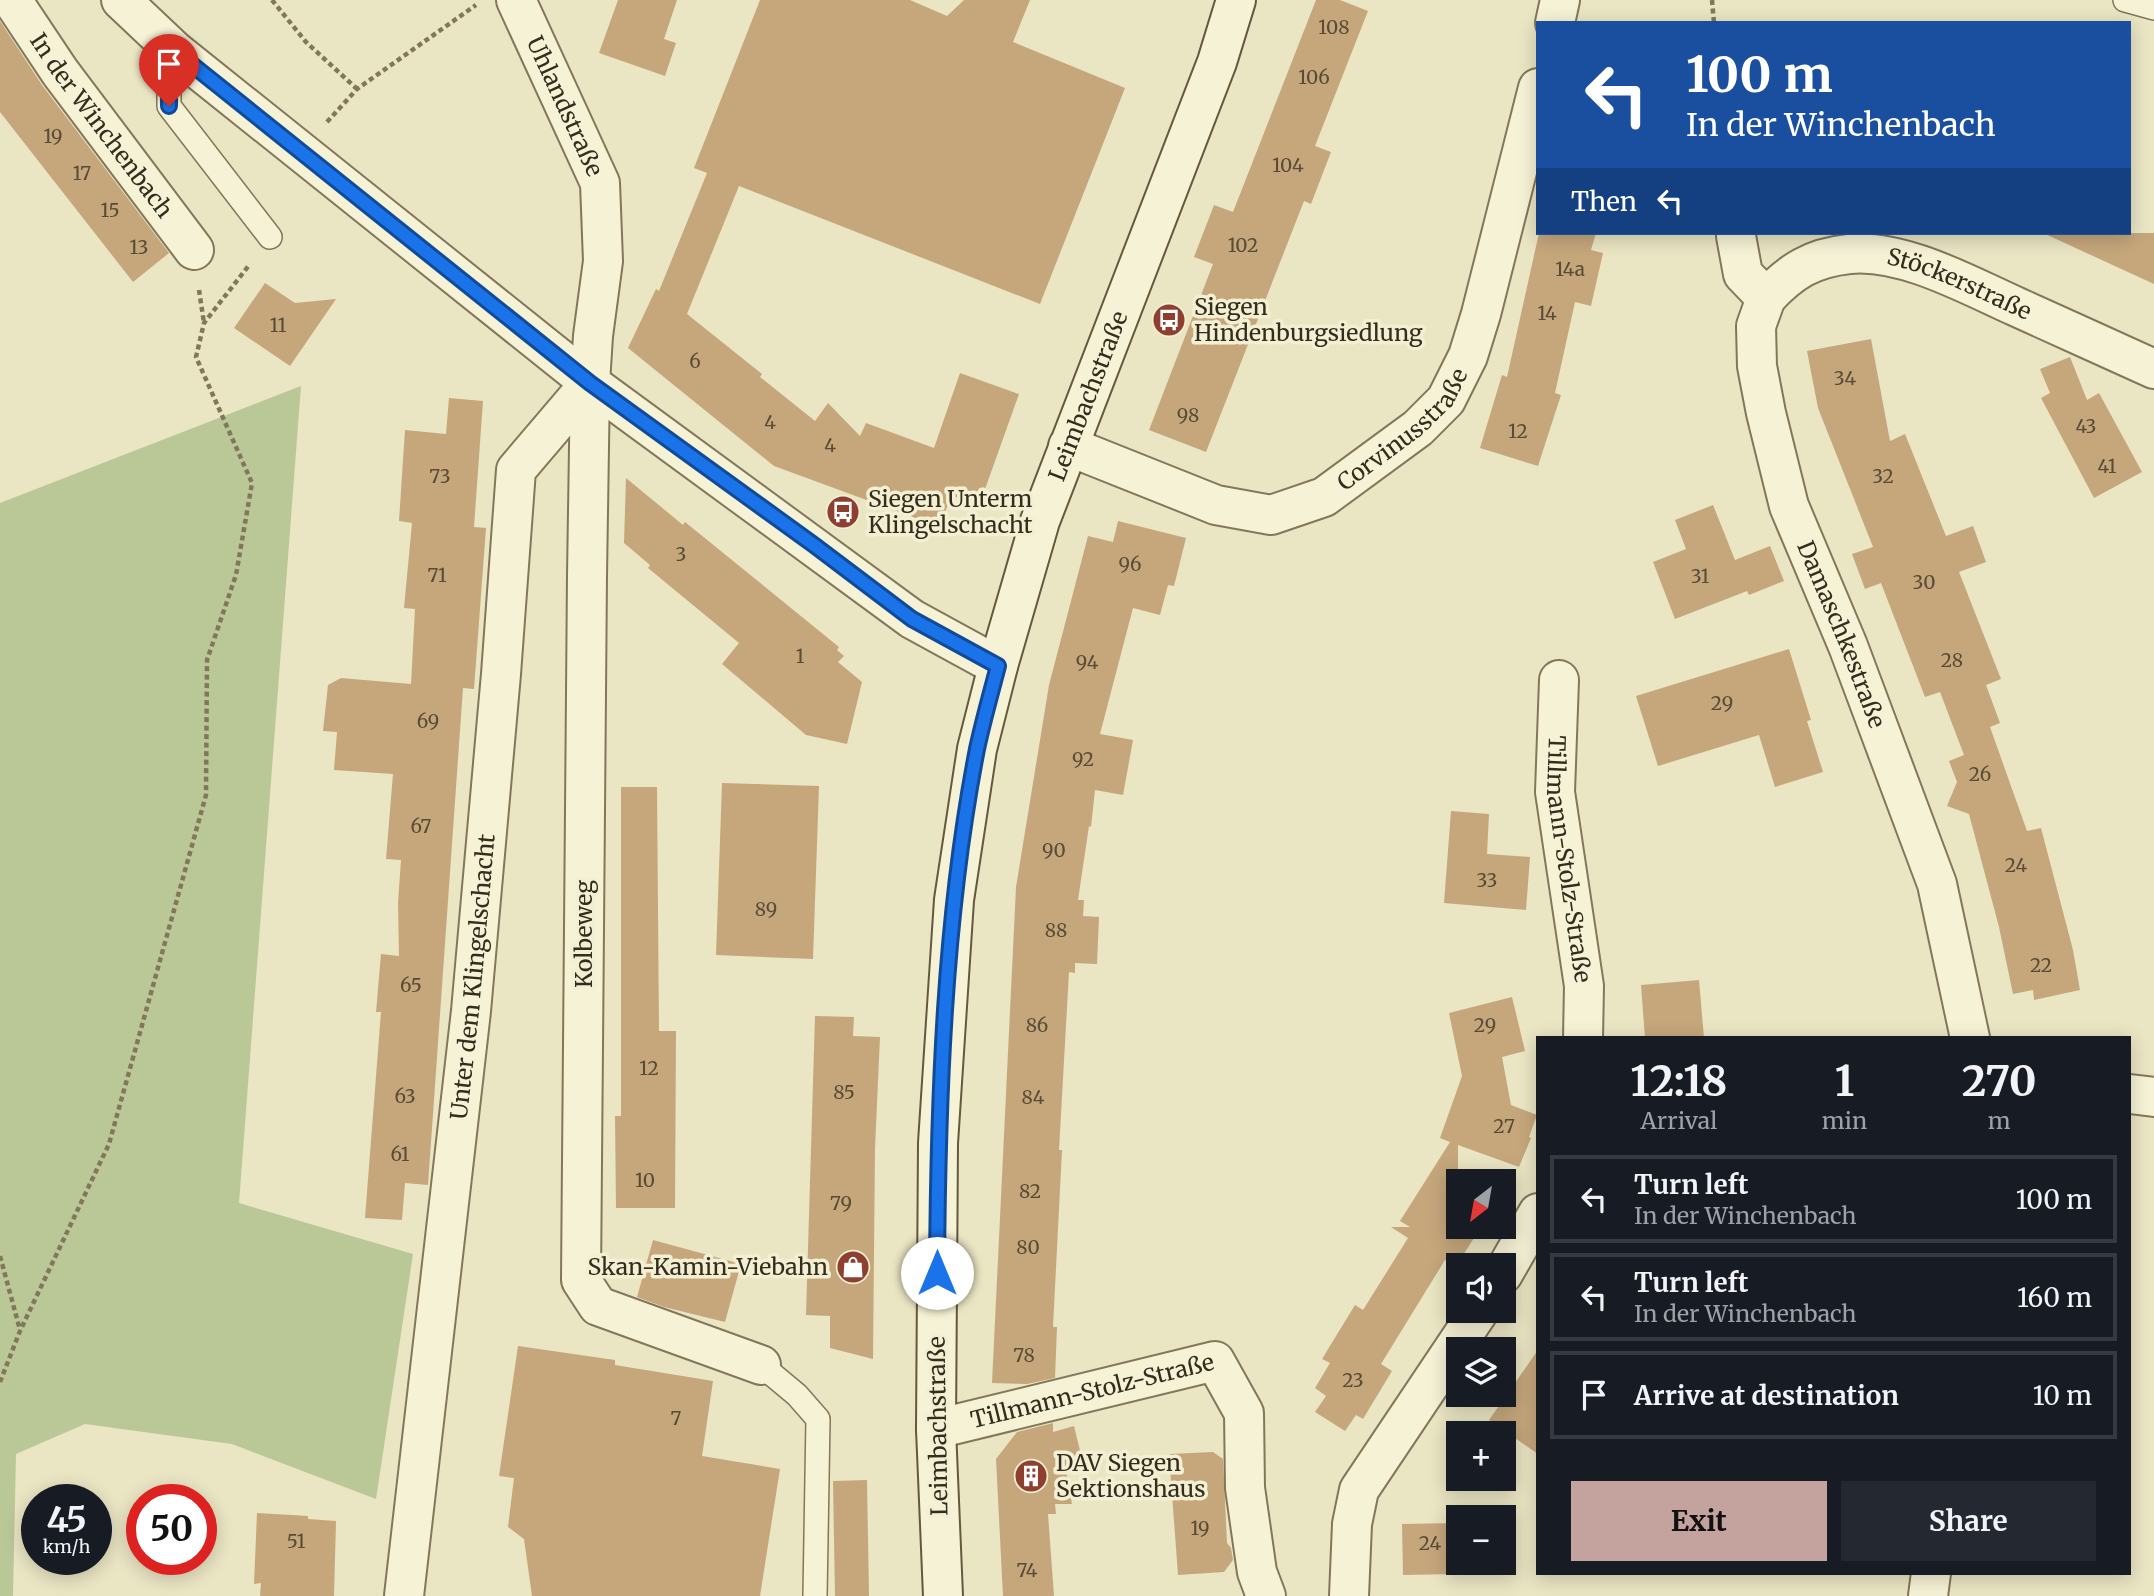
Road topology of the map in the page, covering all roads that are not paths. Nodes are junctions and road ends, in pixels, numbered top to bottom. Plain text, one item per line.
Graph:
1 (12, 0) edge
2 (121, 0) edge
3 (516, 0) edge
4 (1236, 0) edge
5 (1560, 0) edge
6 (2124, 0) edge
7 (2154, 8) edge
8 (1555, 21) edge
9 (175, 51) junction
10 (1536, 96) edge
11 (1736, 236) dead end
12 (270, 237) road end
13 (194, 250) dead end
14 (1766, 298) junction
15 (2154, 369) edge
16 (590, 383) junction
17 (1068, 446) junction
18 (998, 666) junction
19 (1559, 680) dead end
20 (1583, 1036) edge
21 (1970, 1036) edge
22 (2131, 1094) edge
23 (2154, 1097) edge
24 (1536, 1216) edge
25 (1515, 1253) edge
26 (1471, 1323) edge
27 (761, 1365) joint
28 (936, 1429) junction
29 (1931, 1575) edge
30 (404, 1596) edge
31 (815, 1596) edge
32 (943, 1596) edge
33 (1266, 1596) edge
34 (1349, 1596) edge
35 (1928, 1596) edge

1 - 13 street, In der Winchenbach
2 - 9 street
3 - 16 street, Uhlandstraße
4 - 17 street, Leimbachstraße
5 - 8 street
6 - 7 lane
9 - 12 lane
9 - 16 street
10 - 17 street, Corvinusstraße
11 - 14 street
14 - 15 street, Stöckerstraße
14 - 21 street, Damaschkestraße
16 - 18 street
16 - 27 street, Kolbeweg
16 - 30 street, Unter dem Klingelschacht
17 - 18 street, Leimbachstraße
18 - 28 street, Leimbachstraße
19 - 20 street, Tillmann-Stolz-Straße
22 - 23 street
24 - 25 street
26 - 34 street
27 - 31 lane
28 - 32 street, Leimbachstraße
28 - 33 street, Tillmann-Stolz-Straße
29 - 35 street

